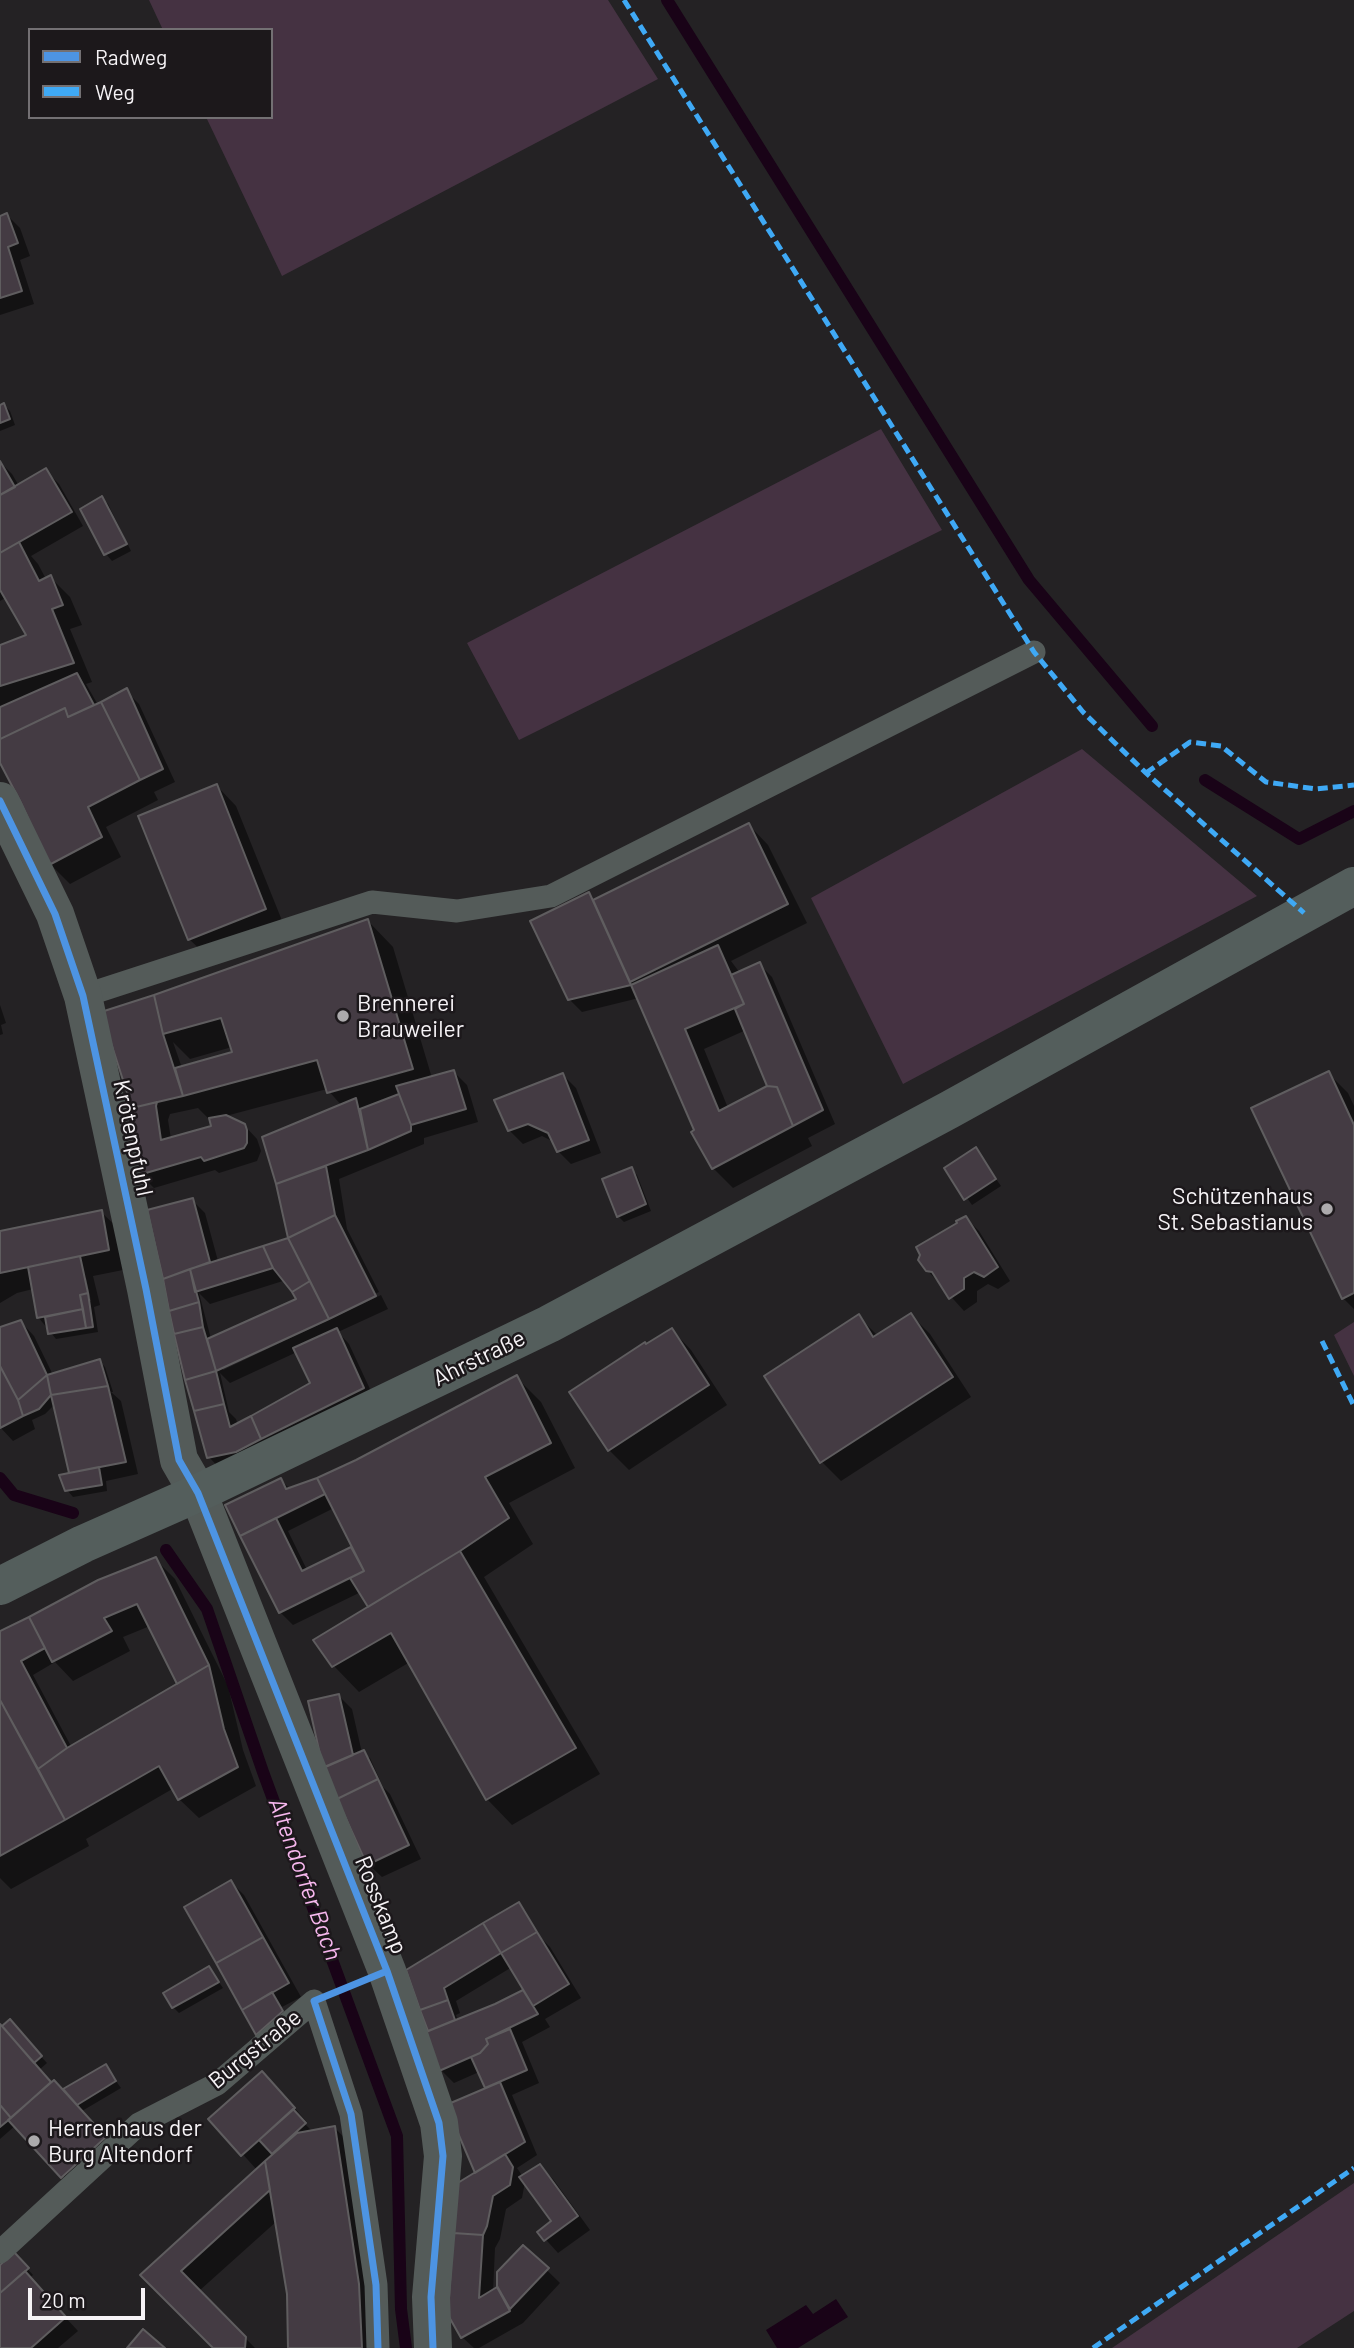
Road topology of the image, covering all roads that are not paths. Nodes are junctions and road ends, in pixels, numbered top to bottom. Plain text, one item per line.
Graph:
1 (1034, 652) dead end
2 (0, 801) edge
3 (1354, 886) edge
4 (83, 996) junction
5 (198, 1493) junction
6 (0, 1585) edge
7 (0, 2252) edge
8 (377, 2348) edge
9 (433, 2348) edge

1 - 4 lane
2 - 4 street, Krötenpfuhl
3 - 5 main road, Ahrstraße
4 - 5 street, Krötenpfuhl
5 - 6 main road, Ahrstraße
5 - 9 street, Rosskamp
7 - 8 lane, Burgstraße

